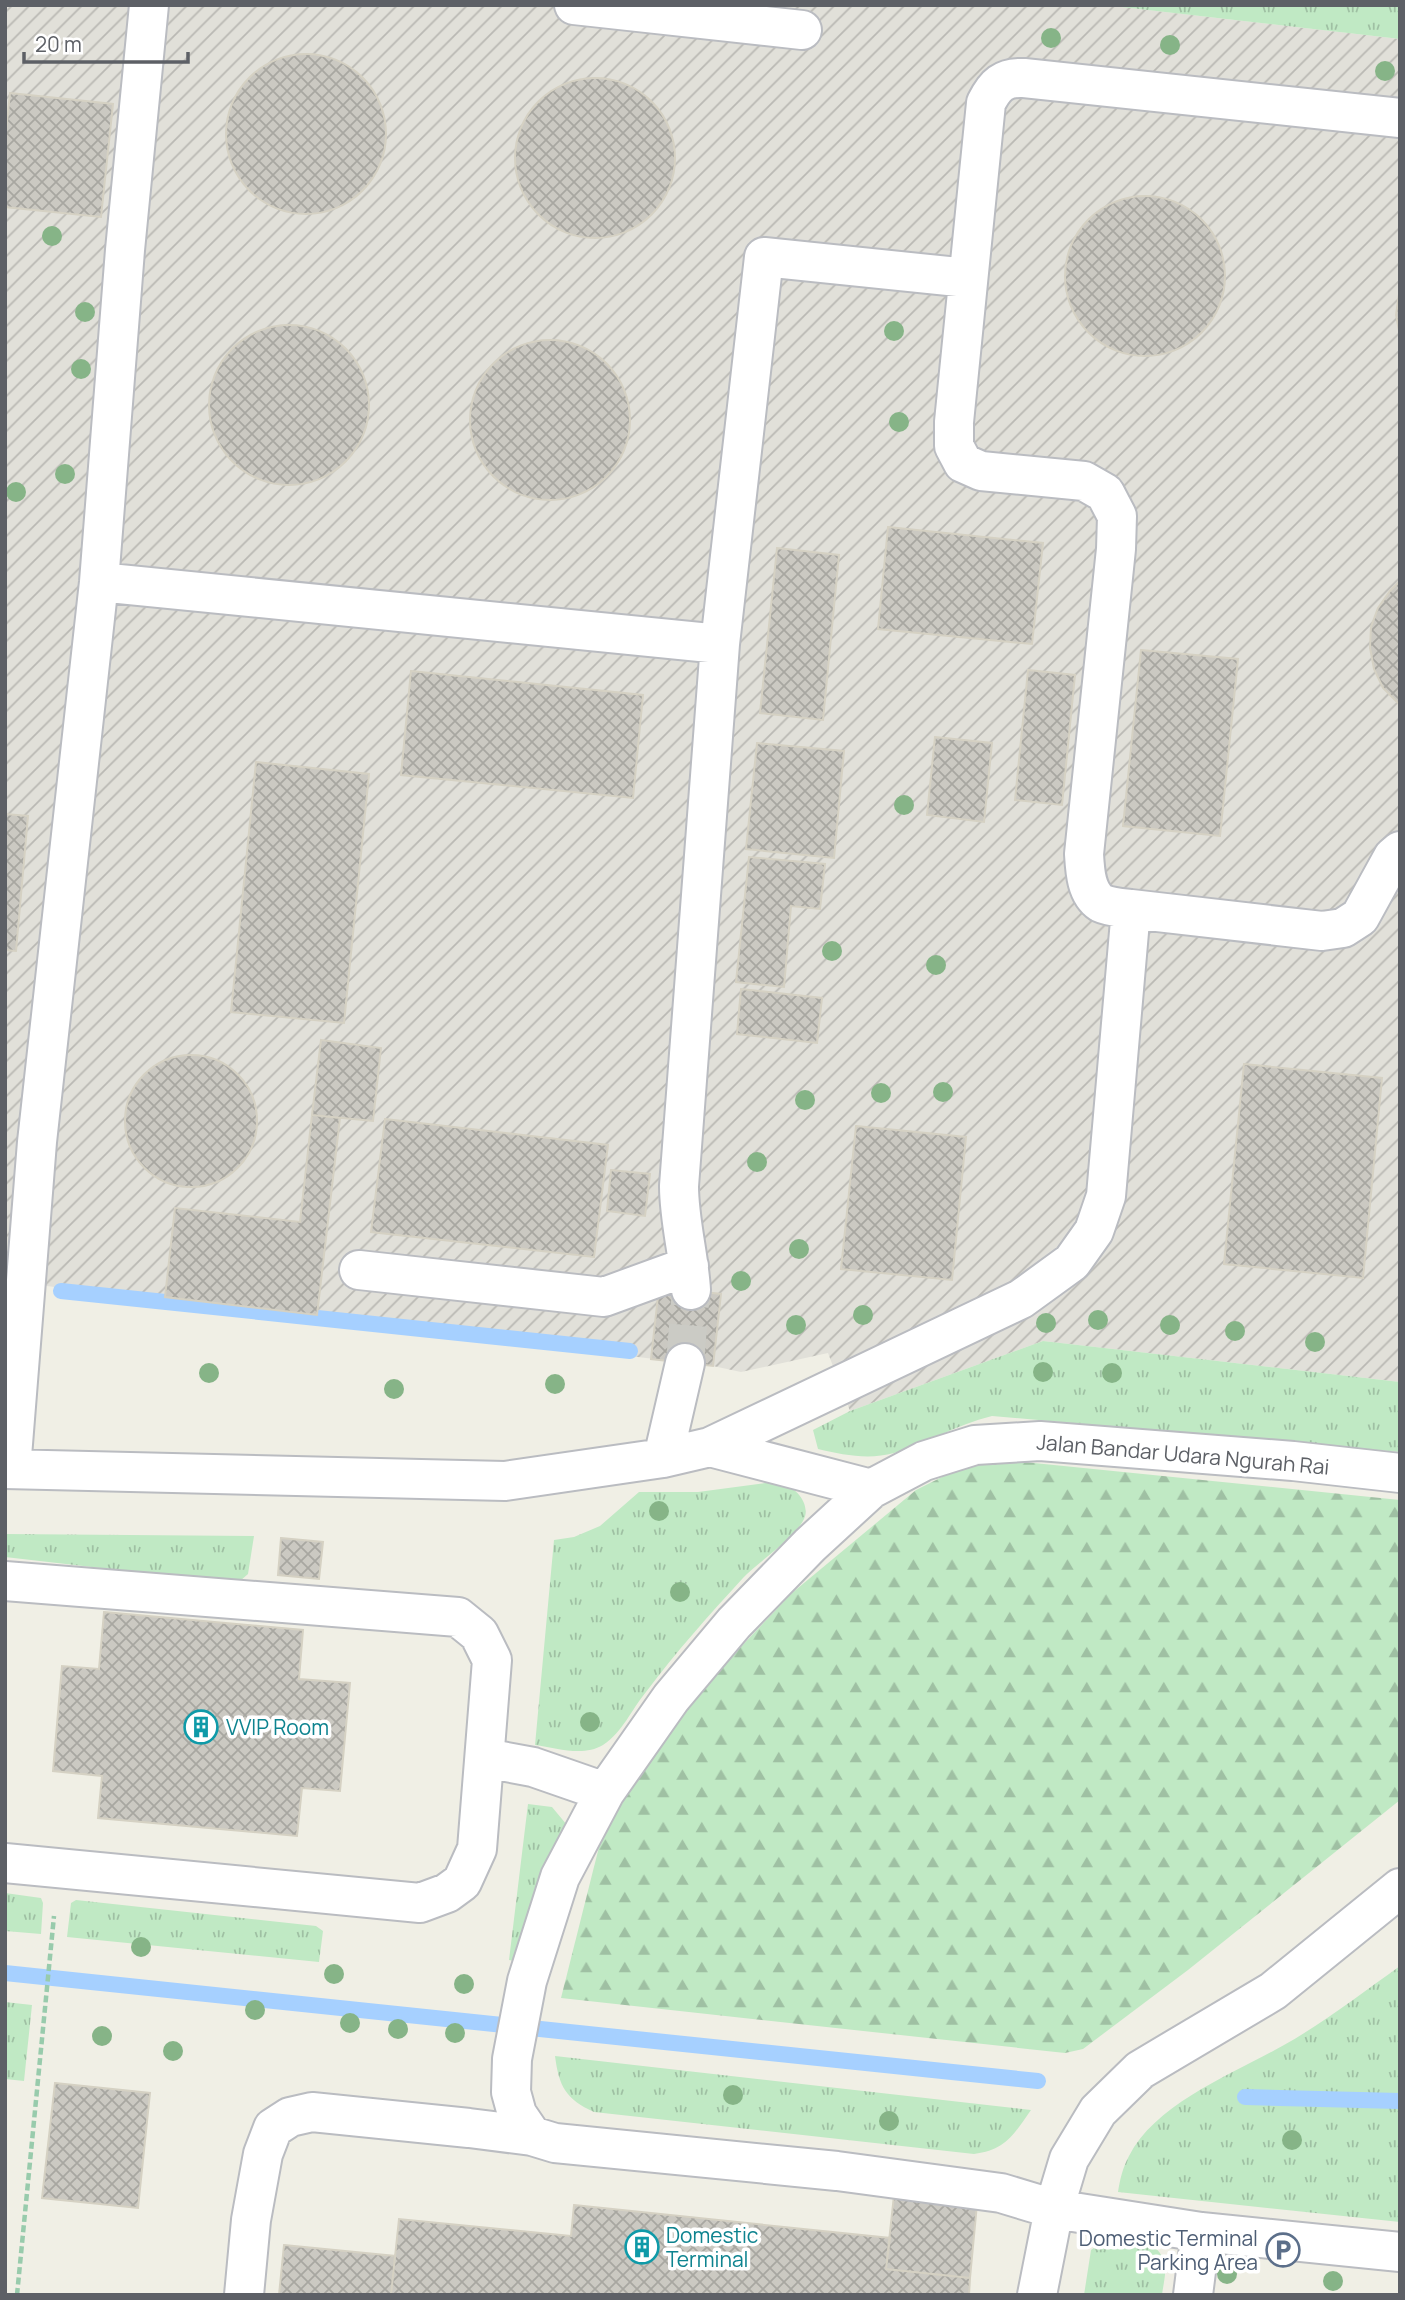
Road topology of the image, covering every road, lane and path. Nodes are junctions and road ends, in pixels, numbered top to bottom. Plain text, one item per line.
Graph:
1 (149, 5) edge
2 (574, 5) edge
3 (802, 30) dead end
4 (1400, 118) edge
5 (968, 278) junction
6 (99, 582) junction
7 (720, 644) junction
8 (1400, 852) edge
9 (1130, 909) junction
10 (359, 1270) dead end
11 (685, 1363) tunnel mouth
12 (710, 1447) junction
13 (663, 1458) junction
14 (8, 1469) edge
15 (1400, 1473) edge
16 (871, 1489) junction
17 (5, 1581) edge
18 (485, 1758) junction
19 (605, 1792) junction
20 (5, 1863) edge
21 (1400, 1888) edge
22 (52, 1936) dead end
23 (532, 2136) junction
24 (1054, 2209) junction
25 (1201, 2232) junction
26 (1400, 2252) edge
27 (17, 2295) edge
28 (244, 2295) edge
29 (1037, 2295) edge
30 (1193, 2295) edge

1 - 6 street
2 - 3 street
4 - 5 street
5 - 7 street
5 - 9 street
6 - 7 street
6 - 14 street
7 - 10 street
8 - 9 street
9 - 12 street
11 - 13 street
12 - 13 street
12 - 16 street
13 - 14 street
15 - 16 street, Jalan Bandar Udara Ngurah Rai
16 - 19 street, Jalan Bandar Udara Ngurah Rai
17 - 18 street
18 - 19 street
18 - 20 street
19 - 23 street, Jalan Bandar Udara Ngurah Rai
21 - 24 street
22 - 27 path
23 - 24 street
23 - 28 street
24 - 25 street
24 - 29 street
25 - 26 street
25 - 30 street

